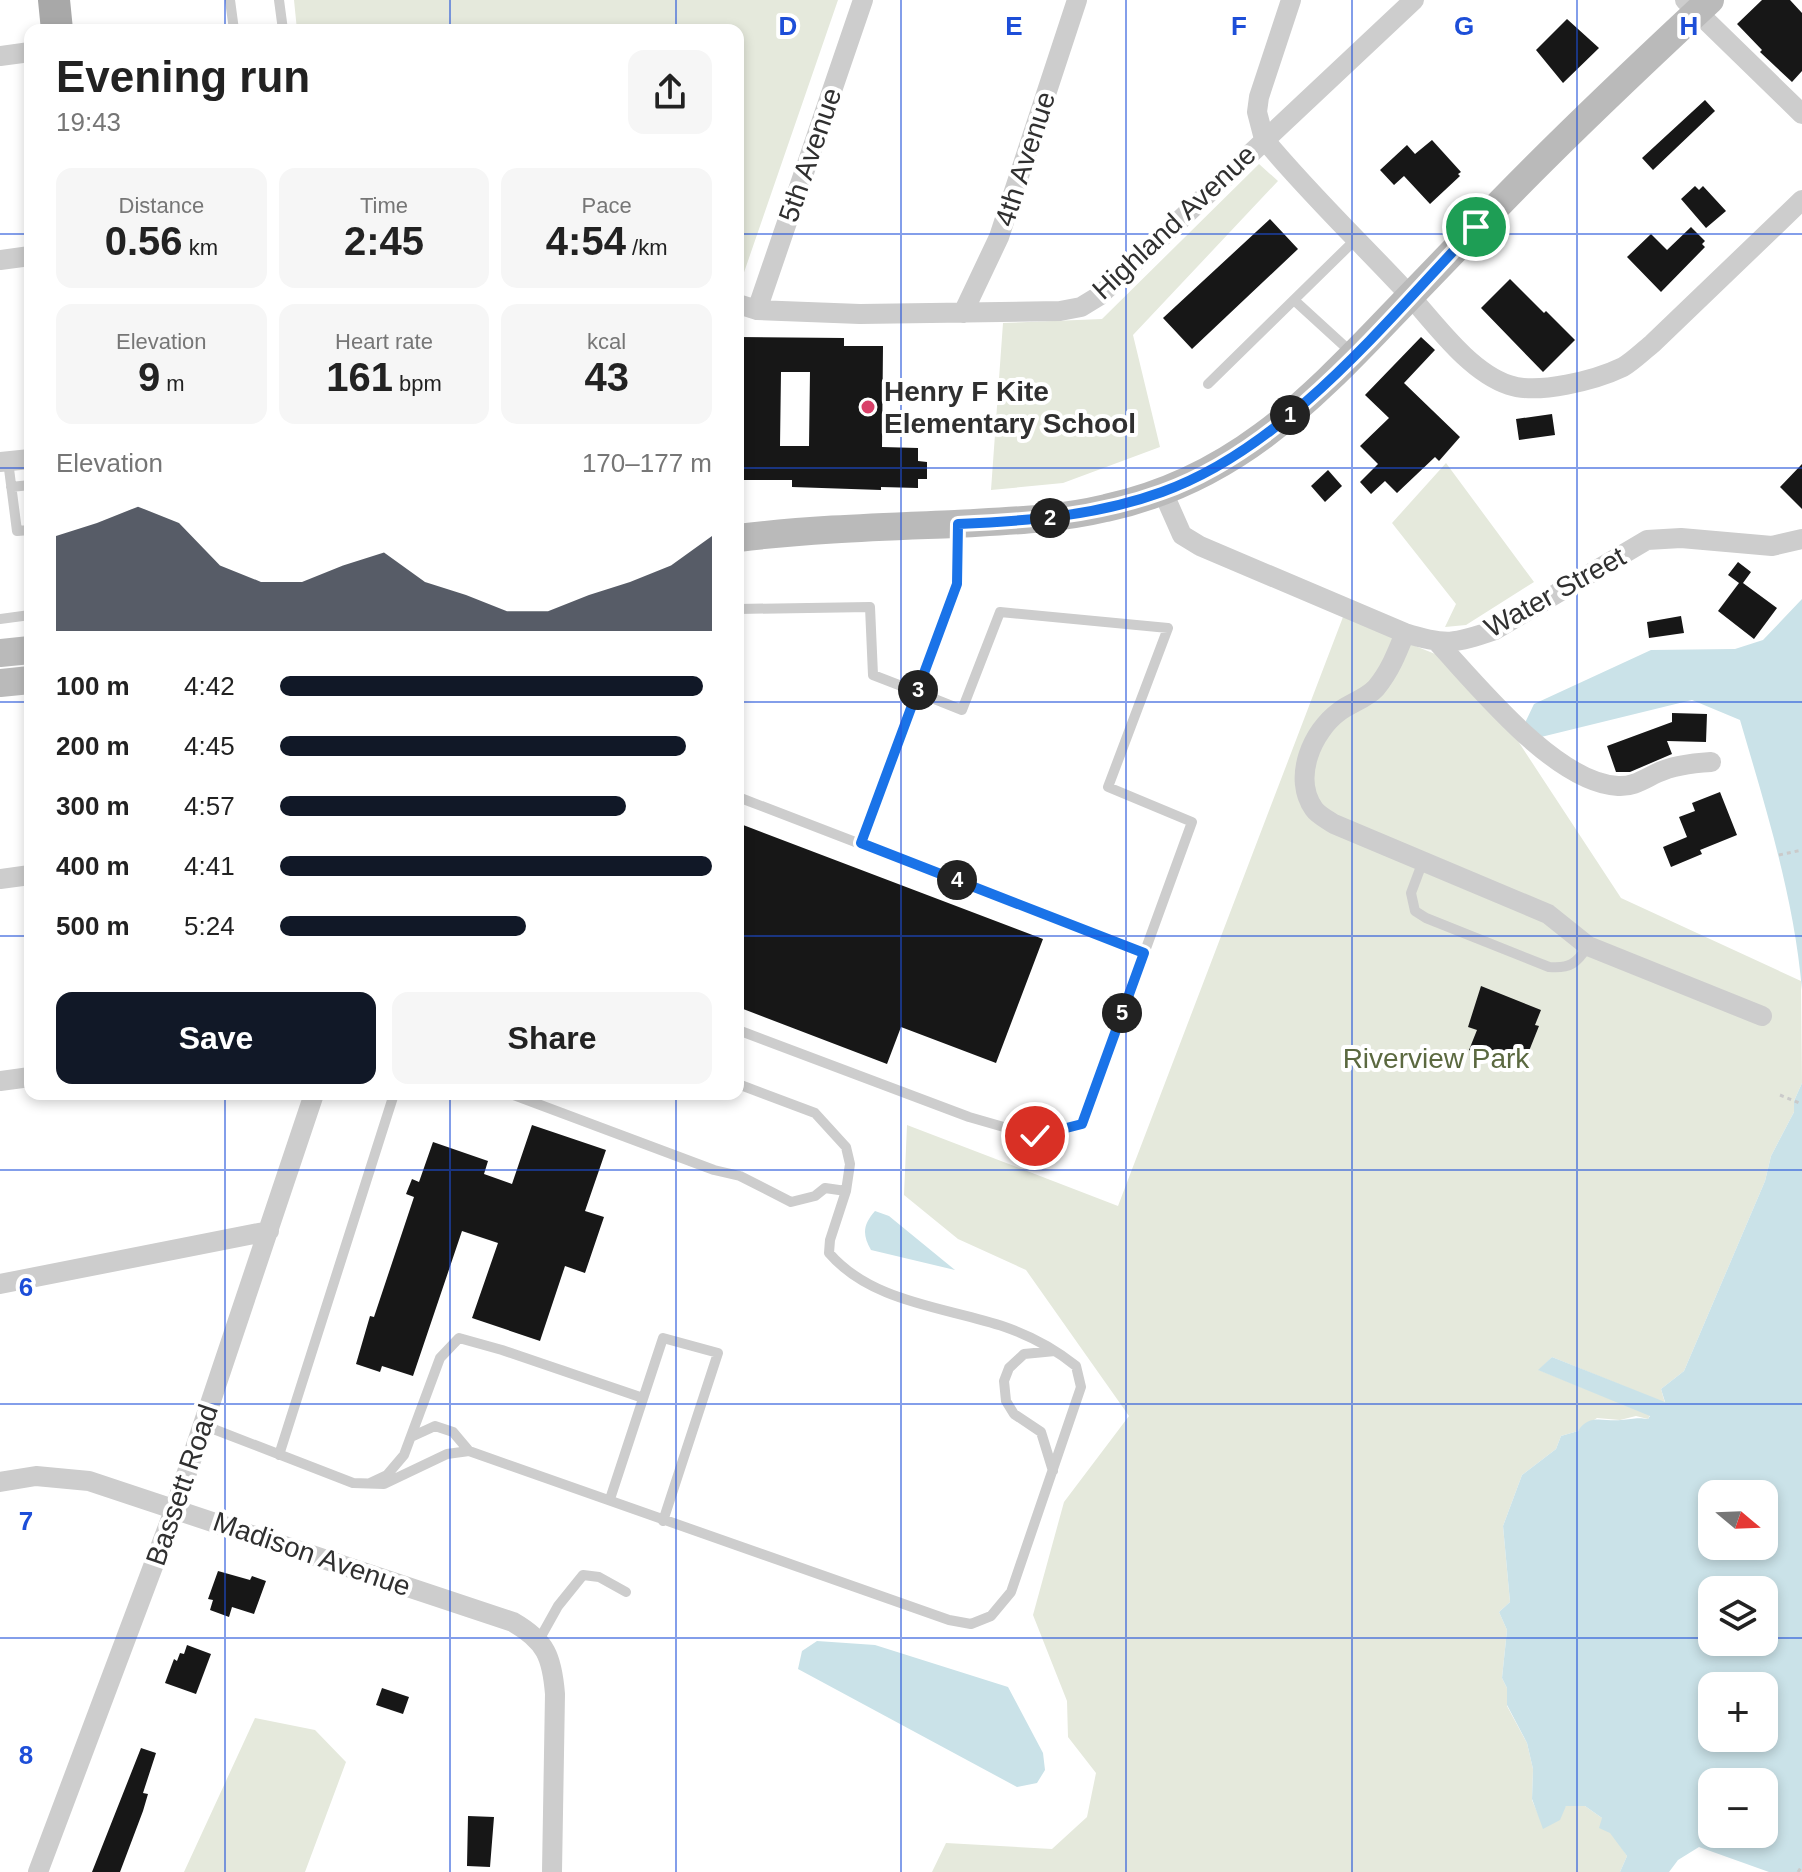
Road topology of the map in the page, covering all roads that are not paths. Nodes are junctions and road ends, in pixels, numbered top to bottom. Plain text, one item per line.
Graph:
1 (54, 0) edge
2 (230, 0) edge
3 (279, 0) edge
4 (863, 0) edge
5 (1077, 0) edge
6 (1291, 0) edge
7 (1414, 0) edge
8 (1697, 4) edge
9 (56, 24) edge
10 (233, 24) edge
11 (282, 24) edge
12 (24, 53) edge
13 (0, 56) edge
14 (1802, 114) edge
15 (1264, 139) junction
16 (1802, 200) edge
17 (1356, 239) junction
18 (24, 257) edge
19 (0, 260) edge
20 (1410, 296) junction
21 (1294, 300) junction
22 (748, 307) edge
23 (963, 313) junction
24 (1354, 355) junction
25 (1208, 384) dead end
26 (24, 460) edge
27 (4, 462) edge
28 (24, 486) edge
29 (11, 487) junction
30 (1163, 492) junction
31 (958, 524) junction
32 (24, 530) edge
33 (744, 537) edge
34 (1802, 539) edge
35 (744, 609) edge
36 (24, 616) edge
37 (0, 619) edge
38 (1405, 633) junction
39 (1439, 644) junction
40 (24, 651) edge
41 (0, 653) edge
42 (24, 681) edge
43 (0, 683) edge
44 (917, 692) junction
45 (1711, 762) dead end
46 (744, 799) edge
47 (861, 843) junction
48 (1423, 861) junction
49 (24, 876) edge
50 (0, 879) edge
51 (1588, 946) junction
52 (1144, 953) junction
53 (1762, 1016) dead end
54 (744, 1032) edge
55 (24, 1078) edge
56 (0, 1081) edge
57 (744, 1086) edge
58 (312, 1100) edge
59 (392, 1100) edge
60 (527, 1100) edge
61 (846, 1191) junction
62 (269, 1231) junction
63 (0, 1284) edge
64 (1057, 1350) junction
65 (643, 1398) junction
66 (203, 1425) junction
67 (411, 1437) junction
68 (469, 1451) junction
69 (279, 1455) junction
70 (1053, 1471) junction
71 (0, 1482) edge
72 (370, 1484) junction
73 (610, 1499) junction
74 (175, 1508) junction
75 (663, 1521) junction
76 (626, 1592) dead end
77 (539, 1640) junction
78 (38, 1872) edge
79 (552, 1872) edge

1 - 9 main road
2 - 10 lane
3 - 11 lane
4 - 22 street, 5th Avenue
5 - 23 street, 4th Avenue
6 - 15 street
7 - 15 street, Highland Avenue
8 - 14 street
8 - 20 main road
12 - 13 street
15 - 17 street
15 - 23 street, Highland Avenue
16 - 20 street
17 - 20 street
17 - 21 lane
18 - 19 street
20 - 24 main road
21 - 24 lane
21 - 25 lane
22 - 23 street, Highland Avenue
24 - 30 main road
26 - 27 street
27 - 29 lane
28 - 29 lane
29 - 32 lane
30 - 31 main road
30 - 38 street, Water Street
31 - 33 main road
31 - 44 lane
34 - 39 street, Water Street
35 - 44 lane
36 - 37 lane
38 - 39 street, Water Street
38 - 48 street
39 - 45 street
40 - 41 main road
42 - 43 main road
44 - 47 lane
44 - 52 lane
46 - 47 lane
47 - 52 lane
48 - 51 street
48 - 51 lane
49 - 50 street
51 - 53 street
52 - 54 lane
55 - 56 street
57 - 61 lane
58 - 62 street, Bassett Road
59 - 69 lane
60 - 61 lane
61 - 64 lane
62 - 63 street
62 - 66 street, Bassett Road
64 - 70 lane
64 - 70 lane
65 - 67 lane
65 - 73 lane
65 - 75 lane
66 - 69 lane
66 - 74 street, Bassett Road
67 - 68 lane
67 - 72 lane
68 - 72 lane
68 - 73 lane
69 - 72 lane
70 - 75 lane
71 - 74 street, Madison Avenue
73 - 75 lane
74 - 77 street, Madison Avenue
74 - 78 street, Bassett Road
76 - 77 lane
77 - 79 street

